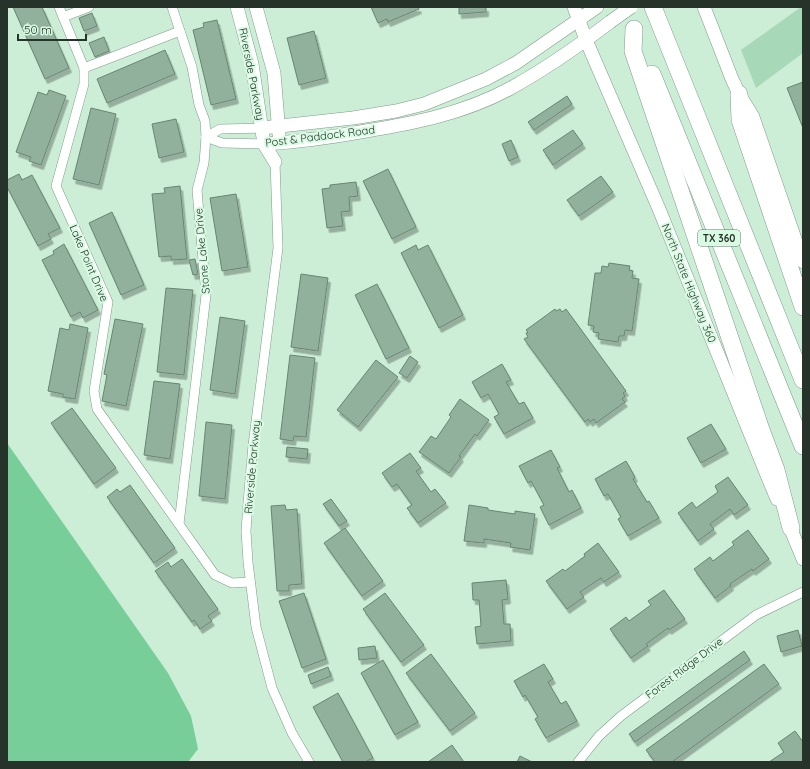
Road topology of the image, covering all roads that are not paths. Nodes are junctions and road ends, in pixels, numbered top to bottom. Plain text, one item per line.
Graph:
1 (59, 7) edge
2 (89, 7) edge
3 (172, 7) edge
4 (237, 7) edge
5 (256, 7) edge
6 (574, 7) edge
7 (597, 7) edge
8 (625, 7) edge
9 (631, 7) edge
10 (653, 7) edge
11 (704, 7) edge
12 (64, 17) junction
13 (578, 20) junction
14 (634, 29) junction
15 (180, 31) junction
16 (586, 40) junction
17 (84, 68) junction
18 (739, 94) junction
19 (434, 100) junction
20 (443, 115) junction
21 (278, 127) junction
22 (262, 128) junction
23 (206, 137) junction
24 (280, 143) junction
25 (264, 144) junction
26 (275, 162) junction
27 (803, 262) edge
28 (803, 307) edge
29 (803, 380) edge
30 (803, 446) edge
31 (179, 524) junction
32 (791, 528) junction
33 (803, 559) edge
34 (250, 582) junction
35 (803, 592) edge
36 (309, 762) edge
37 (578, 762) edge

1 - 12 street, Lake Point Drive
2 - 12 street
3 - 15 street, Stone Lake Drive
4 - 22 street, Riverside Parkway
5 - 21 street, Riverside Parkway
6 - 13 street, North State Highway 360
7 - 13 street, Post & Paddock Road
8 - 14 highway, TX 360
9 - 16 street, Post & Paddock Road, bridge
10 - 29 highway, TX 360
11 - 18 street
12 - 17 street, Lake Point Drive
13 - 16 street, North State Highway 360
13 - 19 street, Post & Paddock Road
14 - 30 highway, TX 360
14 - 32 highway
15 - 17 street
15 - 23 street, Stone Lake Drive
16 - 20 street, Post & Paddock Road
16 - 32 street, North State Highway 360
17 - 31 street, Lake Point Drive
18 - 27 street
18 - 28 highway
19 - 20 street
19 - 21 street, Post & Paddock Road
20 - 24 street, Post & Paddock Road
21 - 22 street, Post & Paddock Road
21 - 24 street, Riverside Parkway
22 - 23 street, Post & Paddock Road
22 - 25 street, Riverside Parkway
23 - 25 street, Post & Paddock Road
23 - 31 street, Stone Lake Drive
24 - 25 street, Post & Paddock Road
24 - 26 street, Riverside Parkway
25 - 26 street, Riverside Parkway
26 - 34 street, Riverside Parkway
31 - 34 street, Lake Point Drive
32 - 33 street, North State Highway 360
34 - 36 street, Riverside Parkway
35 - 37 street, Forest Ridge Drive

